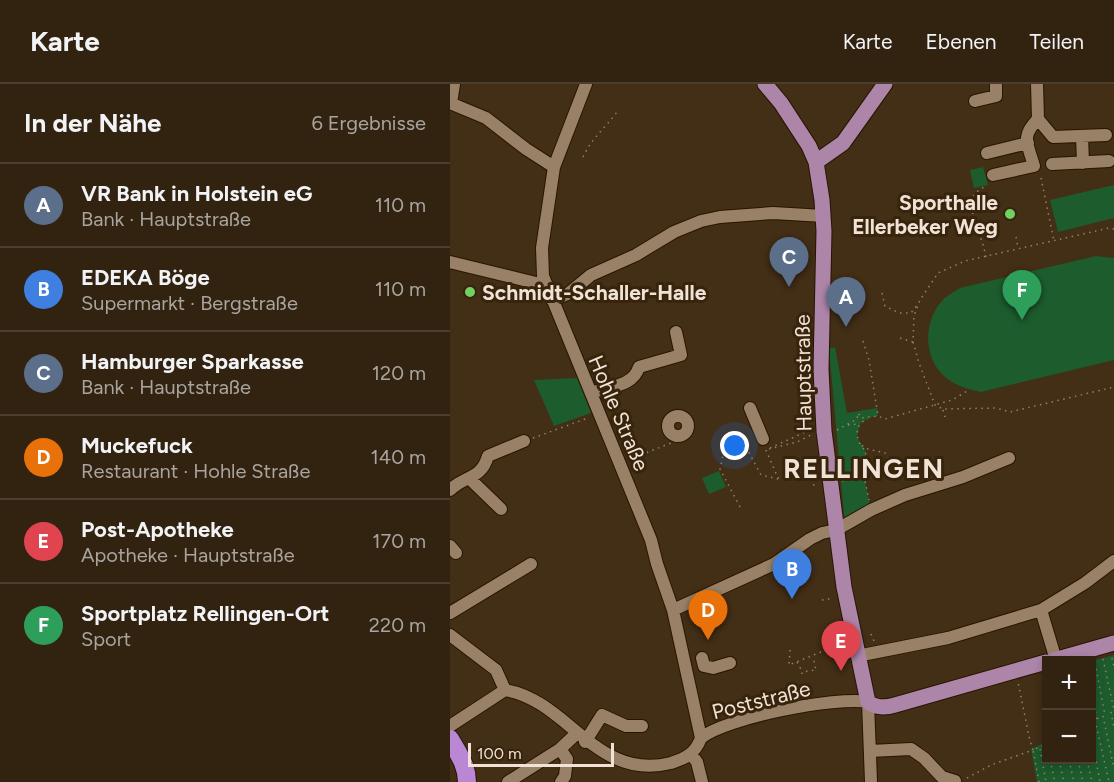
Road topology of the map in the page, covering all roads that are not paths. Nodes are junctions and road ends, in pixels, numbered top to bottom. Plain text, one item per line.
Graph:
1 (454, 84) edge
2 (586, 84) edge
3 (766, 84) edge
4 (885, 84) edge
5 (996, 84) edge
6 (1037, 84) edge
7 (975, 101) dead end
8 (450, 103) edge
9 (1038, 119) junction
10 (1106, 135) dead end
11 (1082, 136) junction
12 (1028, 143) junction
13 (987, 153) dead end
14 (1109, 161) dead end
15 (816, 162) junction
16 (1083, 162) junction
17 (1052, 164) dead end
18 (554, 167) junction
19 (993, 176) road end
20 (824, 216) junction
21 (450, 262) edge
22 (545, 283) junction
23 (552, 300) junction
24 (676, 332) dead end
25 (591, 393) junction
26 (750, 408) dead end
27 (524, 441) road end
28 (764, 444) road end
29 (1009, 458) dead end
30 (470, 479) junction
31 (450, 490) edge
32 (501, 510) dead end
33 (836, 530) junction
34 (1114, 561) edge
35 (531, 564) dead end
36 (673, 610) junction
37 (1041, 610) junction
38 (450, 612) edge
39 (450, 635) edge
40 (1113, 650) edge
41 (857, 656) junction
42 (1054, 656) edge
43 (1078, 656) edge
44 (702, 658) dead end
45 (730, 663) dead end
46 (1042, 664) edge
47 (505, 690) junction
48 (868, 702) junction
49 (450, 726) edge
50 (642, 726) dead end
51 (581, 738) junction
52 (700, 738) junction
53 (450, 739) edge
54 (561, 749) junction
55 (870, 751) junction
56 (691, 754) junction
57 (450, 758) edge
58 (955, 781) edge
59 (466, 782) edge
60 (508, 782) edge
61 (561, 782) edge
62 (702, 782) edge
63 (871, 782) edge

1 - 8 street
2 - 18 street, Hohle Straße
3 - 15 main road, Hauptstraße
4 - 15 main road
5 - 7 street
6 - 9 street
8 - 18 street
9 - 11 street
9 - 12 street
10 - 11 street
11 - 16 street
12 - 13 street
12 - 19 street
14 - 16 street
15 - 20 main road, Hauptstraße
16 - 17 street
18 - 22 street, Hohle Straße
20 - 23 street
20 - 33 main road, Hauptstraße
21 - 22 street
22 - 23 street, Hohle Straße
23 - 25 street, Hohle Straße
24 - 25 street
25 - 36 street, Hohle Straße
26 - 28 street
27 - 30 street
29 - 33 street
30 - 31 street
30 - 32 street
33 - 36 street
33 - 41 main road, Hauptstraße
34 - 37 street
35 - 38 street
36 - 52 street, Hohle Straße
37 - 41 street
37 - 42 street
39 - 47 street
40 - 43 main road
41 - 48 main road, Hauptstraße
44 - 45 street
46 - 48 main road
47 - 49 street
47 - 51 street
48 - 52 street, Poststraße
48 - 55 street, Hauptstraße
50 - 51 street
51 - 54 street
51 - 56 street
52 - 56 street
53 - 59 highway
54 - 60 street
54 - 61 street
55 - 58 street
55 - 63 street, Hauptstraße
56 - 62 street
57 - 59 highway

